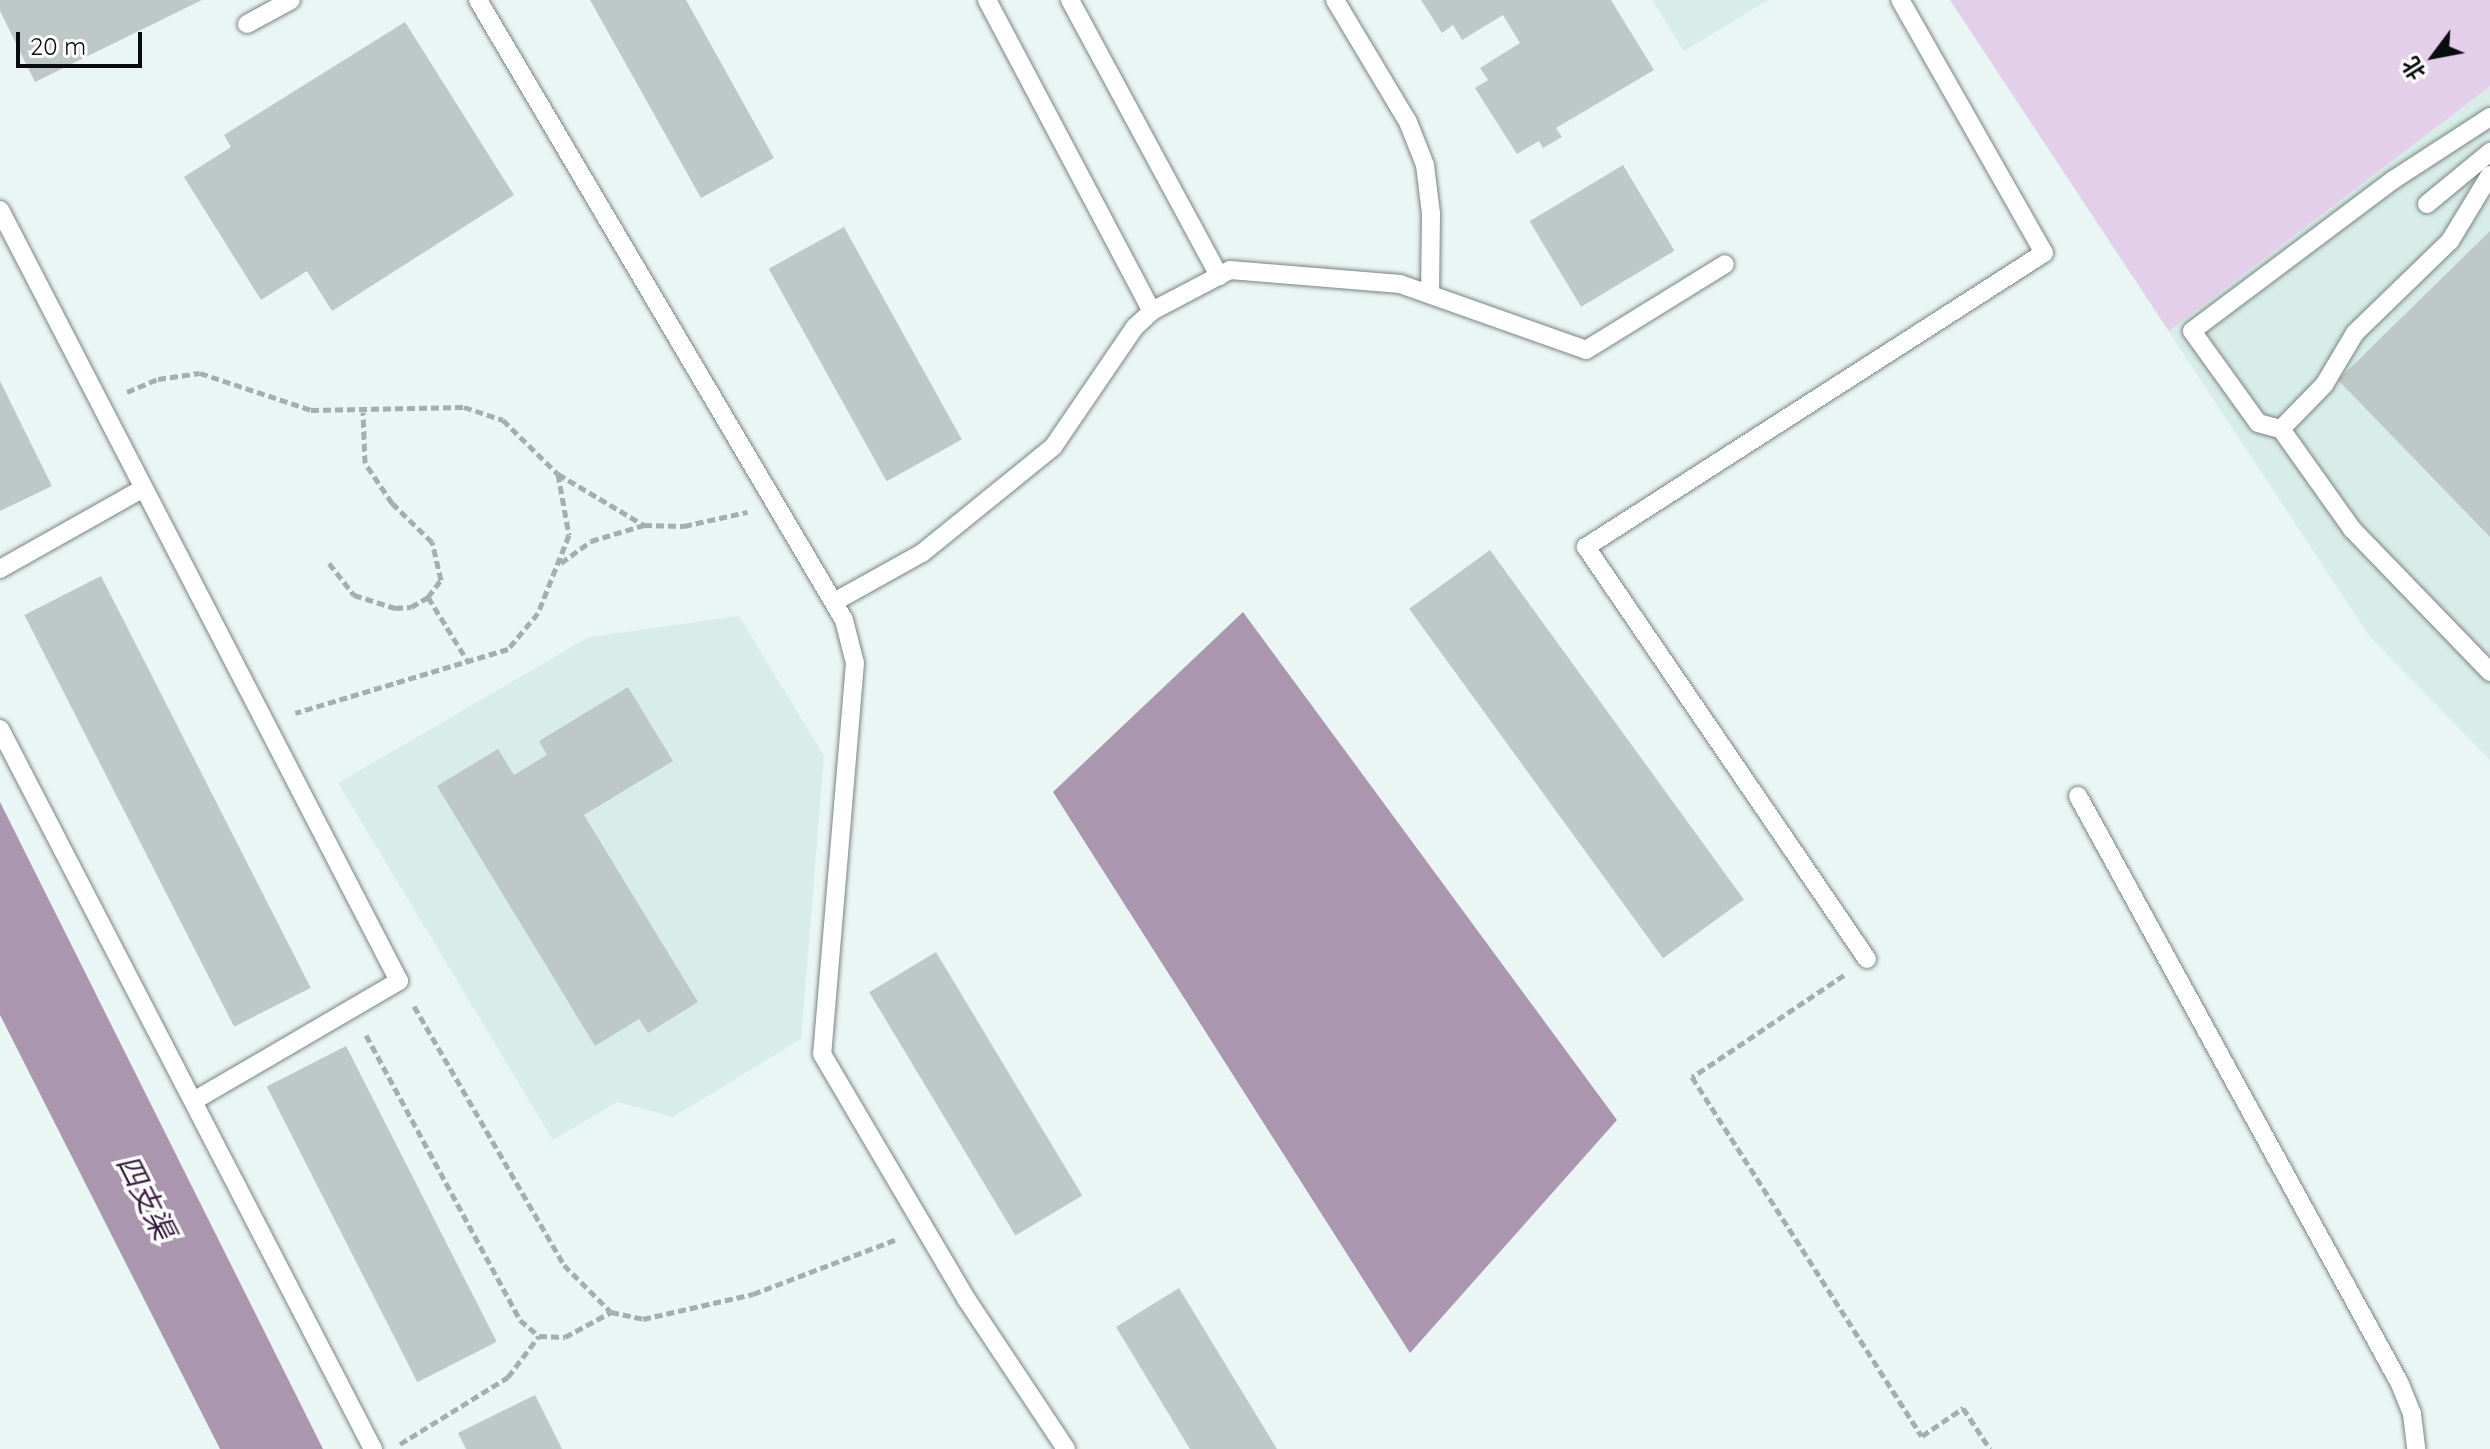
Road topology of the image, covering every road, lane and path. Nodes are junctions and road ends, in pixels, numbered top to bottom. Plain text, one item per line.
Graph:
1 (291, 0) edge
2 (478, 0) edge
3 (987, 0) edge
4 (1070, 0) edge
5 (1335, 0) edge
6 (1900, 0) edge
7 (247, 24) dead end
8 (2490, 117) edge
9 (2490, 152) edge
10 (2490, 175) edge
11 (2427, 204) dead end
12 (0, 210) edge
13 (1725, 264) dead end
14 (1219, 276) junction
15 (1430, 293) junction
16 (1152, 311) junction
17 (100, 402) junction
18 (363, 412) junction
19 (2281, 429) junction
20 (558, 474) junction
21 (144, 488) junction
22 (774, 501) junction
23 (644, 525) junction
24 (329, 563) dead end
25 (560, 564) junction
26 (0, 569) edge
27 (428, 597) junction
28 (834, 602) junction
29 (469, 663) junction
30 (2490, 672) edge
31 (266, 723) junction
32 (0, 729) edge
33 (2078, 796) dead end
34 (1867, 959) joint
35 (399, 981) junction
36 (352, 1009) junction
37 (194, 1101) junction
38 (924, 1228) junction
39 (611, 1312) junction
40 (539, 1336) junction
41 (373, 1449) edge
42 (391, 1449) edge
43 (1066, 1449) edge
44 (1990, 1449) edge
45 (2416, 1449) edge

1 - 7 lane
2 - 22 lane
3 - 16 lane
4 - 14 lane
5 - 15 lane
6 - 34 lane
8 - 19 lane
9 - 11 lane
10 - 19 lane
12 - 17 lane
13 - 15 lane
14 - 15 lane
14 - 16 lane
16 - 28 lane
17 - 18 path
17 - 21 lane
18 - 20 path
18 - 27 path
19 - 30 lane
20 - 23 path
20 - 25 path
21 - 26 lane
21 - 31 lane
22 - 23 path
22 - 28 lane
23 - 25 path
24 - 27 path
25 - 29 path
27 - 29 path
28 - 38 lane
29 - 31 path
31 - 35 lane
32 - 37 lane
33 - 45 lane
34 - 44 path
35 - 36 lane
35 - 39 path
36 - 37 lane
36 - 40 path
37 - 41 lane
38 - 39 path
38 - 43 lane
39 - 40 path
40 - 42 path

